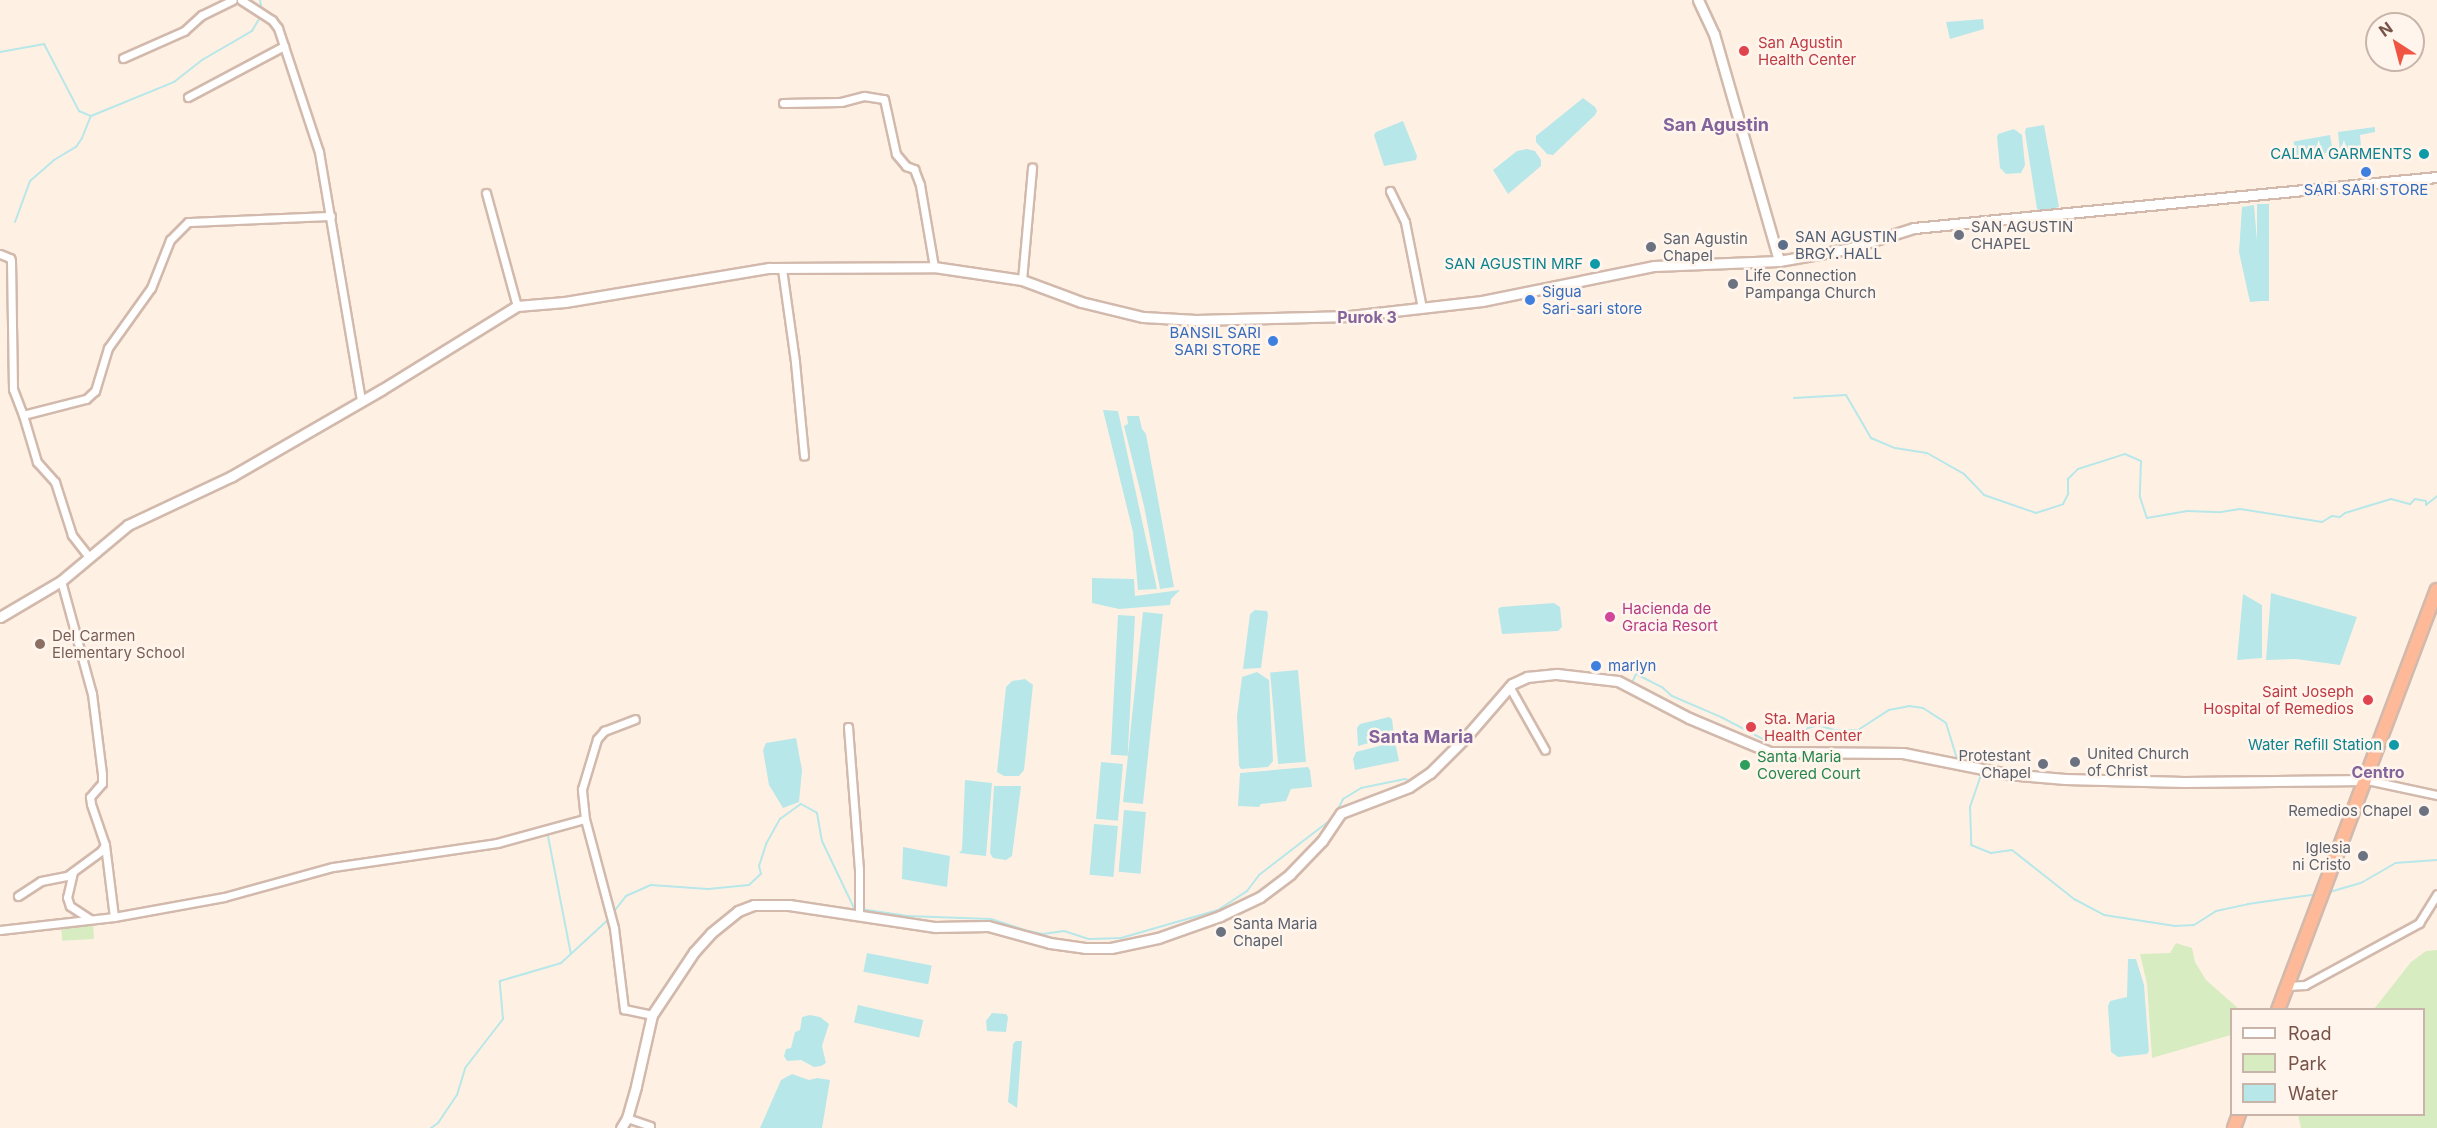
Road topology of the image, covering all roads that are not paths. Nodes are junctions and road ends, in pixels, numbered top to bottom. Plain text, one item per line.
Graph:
1 (233, 0) edge
2 (241, 0) edge
3 (1698, 0) edge
4 (284, 46) junction
5 (123, 58) dead end
6 (188, 97) dead end
7 (783, 104) dead end
8 (1032, 166) dead end
9 (2437, 177) edge
10 (1390, 191) dead end
11 (486, 193) dead end
12 (331, 216) junction
13 (0, 254) edge
14 (1779, 261) junction
15 (934, 267) junction
16 (782, 269) junction
17 (1022, 280) junction
18 (517, 306) junction
19 (1422, 308) junction
20 (361, 401) junction
21 (22, 415) junction
22 (804, 456) dead end
23 (89, 557) junction
24 (61, 581) junction
25 (2437, 590) edge
26 (0, 617) edge
27 (1509, 686) junction
28 (635, 719) dead end
29 (848, 727) dead end
30 (1545, 750) dead end
31 (2367, 780) junction
32 (2437, 795) edge
33 (585, 819) junction
34 (105, 845) junction
35 (73, 872) junction
36 (2437, 894) edge
37 (18, 896) dead end
38 (859, 916) junction
39 (114, 917) junction
40 (90, 919) junction
41 (0, 930) edge
42 (2287, 987) junction
43 (2279, 1008) edge
44 (652, 1015) junction
45 (627, 1118) junction
46 (621, 1128) edge
47 (650, 1128) edge

1 - 5 street
2 - 4 street
3 - 14 street
4 - 6 street
4 - 12 street
7 - 15 street
8 - 17 street
9 - 14 street
10 - 19 street
11 - 18 street
12 - 20 street
12 - 21 street
13 - 21 street
14 - 19 street
15 - 16 street
15 - 17 street
16 - 18 street
16 - 22 street
17 - 19 street
18 - 20 street
20 - 23 street
21 - 23 street
23 - 24 street
24 - 26 street
24 - 34 street
25 - 31 highway
27 - 30 street
27 - 31 street
27 - 38 street
28 - 33 street
29 - 38 street
31 - 32 street
31 - 42 highway
33 - 39 street
33 - 44 street
34 - 35 street
34 - 39 street
35 - 37 street
35 - 40 street
36 - 42 street
38 - 44 street
39 - 40 street
40 - 41 street
42 - 43 highway
44 - 45 street
45 - 46 street
45 - 47 street

